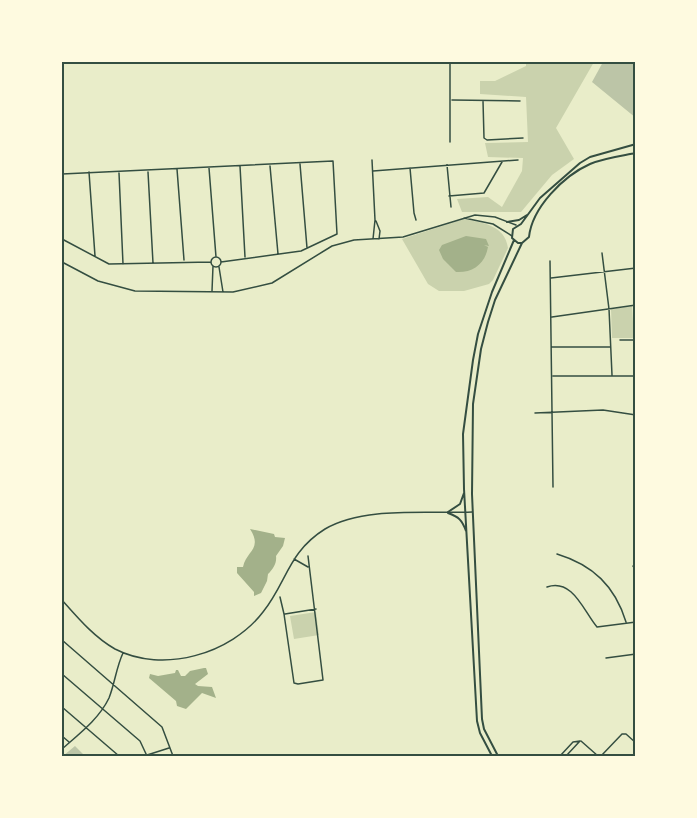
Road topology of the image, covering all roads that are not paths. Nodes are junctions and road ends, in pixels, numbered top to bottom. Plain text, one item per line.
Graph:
1 (62, 62) edge
2 (66, 62) edge
3 (450, 62) edge
4 (450, 100) junction
5 (483, 101) junction
6 (520, 101) dead end
7 (523, 138) dead end
8 (450, 142) dead end
9 (636, 144) edge
10 (636, 153) edge
11 (372, 160) dead end
12 (518, 160) dead end
13 (502, 161) junction
14 (300, 164) junction
15 (270, 165) junction
16 (447, 165) junction
17 (240, 166) junction
18 (209, 167) junction
19 (410, 167) junction
20 (177, 169) junction
21 (119, 171) junction
22 (148, 171) junction
23 (372, 171) junction
24 (89, 172) junction
25 (62, 174) edge
26 (449, 196) junction
27 (450, 207) dead end
28 (531, 210) junction
29 (62, 217) edge
30 (464, 217) junction
31 (375, 220) junction
32 (416, 220) dead end
33 (507, 222) junction
34 (521, 224) junction
35 (516, 225) junction
36 (529, 230) junction
37 (512, 236) junction
38 (62, 240) edge
39 (373, 240) junction
40 (379, 240) junction
41 (514, 240) junction
42 (522, 243) junction
43 (308, 249) junction
44 (278, 254) junction
45 (602, 254) dead end
46 (95, 257) junction
47 (216, 257) junction
48 (245, 258) junction
49 (184, 261) junction
50 (550, 261) dead end
51 (62, 262) edge
52 (211, 262) junction
53 (221, 262) junction
54 (153, 264) junction
55 (123, 265) junction
56 (213, 266) junction
57 (219, 266) junction
58 (636, 268) edge
59 (604, 272) junction
60 (550, 279) junction
61 (212, 292) junction
62 (223, 292) junction
63 (636, 305) edge
64 (609, 309) junction
65 (551, 317) junction
66 (620, 340) dead end
67 (636, 340) edge
68 (611, 346) junction
69 (552, 347) junction
70 (612, 375) junction
71 (552, 376) junction
72 (636, 376) edge
73 (534, 413) dead end
74 (552, 413) junction
75 (636, 415) edge
76 (554, 487) dead end
77 (464, 489) junction
78 (466, 512) junction
79 (473, 512) junction
80 (448, 513) junction
81 (467, 534) junction
82 (557, 554) dead end
83 (308, 556) dead end
84 (294, 558) junction
85 (633, 566) dead end
86 (308, 567) junction
87 (636, 570) edge
88 (547, 587) dead end
89 (280, 597) dead end
90 (62, 600) edge
91 (316, 609) junction
92 (284, 614) junction
93 (636, 622) edge
94 (626, 623) junction
95 (62, 641) edge
96 (124, 653) junction
97 (636, 654) edge
98 (606, 658) dead end
99 (62, 674) edge
100 (112, 683) junction
101 (62, 707) edge
102 (102, 708) junction
103 (86, 728) junction
104 (62, 736) edge
105 (580, 741) junction
106 (69, 742) junction
107 (636, 743) edge
108 (170, 747) junction
109 (62, 749) edge
110 (119, 756) edge
111 (146, 756) edge
112 (173, 756) edge
113 (492, 756) edge
114 (498, 756) edge
115 (560, 756) edge
116 (566, 756) edge
117 (599, 756) edge

1 - 2 street
3 - 4 street
4 - 5 street
4 - 8 street
5 - 6 street
5 - 7 street
9 - 28 street
10 - 36 street
11 - 23 street
12 - 13 street
13 - 16 street
13 - 26 street
14 - 15 street
14 - 43 street
14 - 43 street
15 - 17 street
15 - 44 street
16 - 19 street
16 - 26 street
17 - 18 street
17 - 48 street
18 - 20 street
18 - 47 street
19 - 23 street
19 - 32 street
20 - 22 street
20 - 49 street
21 - 22 street
21 - 24 street
21 - 55 street
22 - 54 street
23 - 31 street
24 - 25 street
24 - 46 street
26 - 27 street
28 - 33 street
28 - 34 street
29 - 38 street
30 - 33 street
30 - 37 street
30 - 40 street
31 - 39 street
31 - 40 street
33 - 35 street
34 - 35 street
34 - 36 street
35 - 37 street
36 - 42 street
37 - 41 street
38 - 46 street
39 - 40 street
39 - 62 street
41 - 42 street
41 - 77 street
42 - 79 street
43 - 44 street
44 - 48 street
45 - 59 street
46 - 55 street
47 - 52 street
47 - 53 street
48 - 53 street
49 - 52 street
49 - 54 street
50 - 60 street
51 - 61 street
52 - 56 street
53 - 57 street
54 - 55 street
56 - 57 street
56 - 61 street
57 - 62 street
58 - 59 street
59 - 60 street
59 - 64 street
60 - 65 street
61 - 62 street
63 - 64 street
64 - 65 street
64 - 68 street
65 - 69 street
66 - 67 street
68 - 69 street
68 - 70 street
69 - 71 street
70 - 71 street
70 - 72 street
71 - 74 street
73 - 74 street
74 - 75 street
74 - 76 street
77 - 78 street
77 - 80 street
78 - 79 street
78 - 80 street
78 - 81 street
79 - 114 street
80 - 81 street
80 - 84 street
81 - 113 street
82 - 94 street
83 - 86 street
84 - 86 street
84 - 96 street
85 - 87 street
86 - 91 street
88 - 94 street
89 - 92 street
90 - 96 street
91 - 92 street
91 - 92 street
93 - 94 street
95 - 100 street
96 - 100 street
97 - 98 street
99 - 102 street
100 - 102 street
100 - 108 street
101 - 103 street
102 - 103 street
102 - 111 street
103 - 106 street
103 - 110 street
104 - 106 street
105 - 115 street
105 - 116 street
105 - 117 street
106 - 109 street
107 - 117 street
108 - 111 street
108 - 112 street

